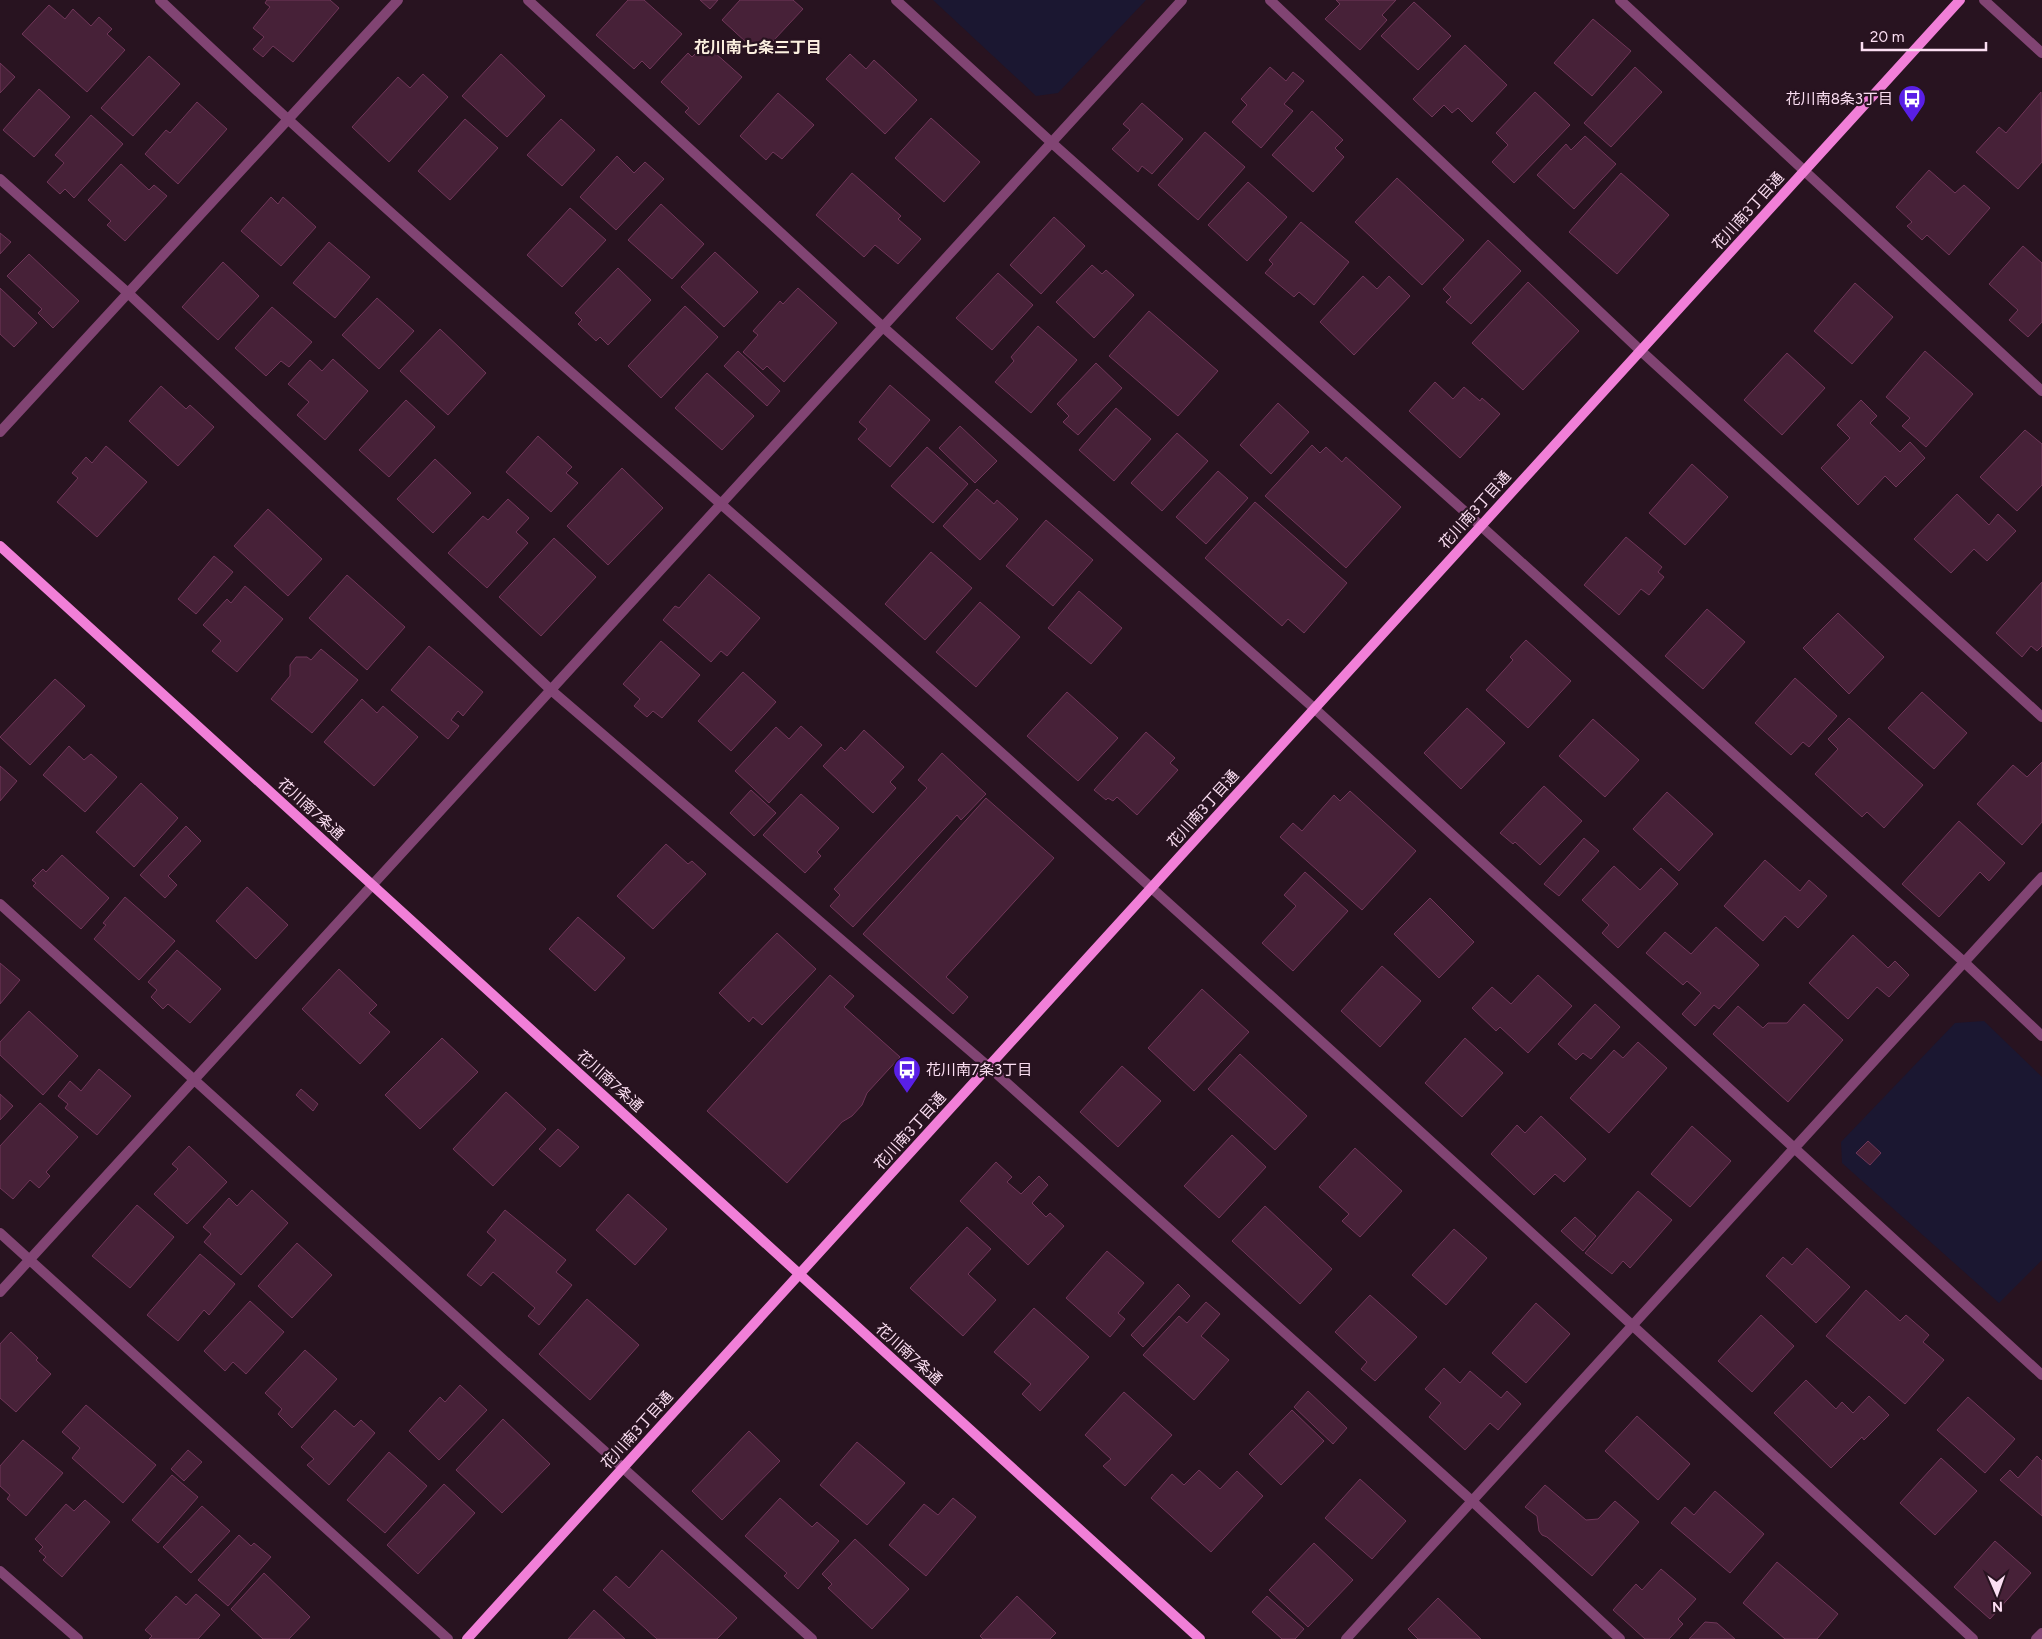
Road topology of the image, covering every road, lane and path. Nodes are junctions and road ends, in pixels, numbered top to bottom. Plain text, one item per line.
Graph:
1 (160, 0) edge
2 (398, 0) edge
3 (528, 0) edge
4 (896, 0) edge
5 (1182, 0) edge
6 (1270, 0) edge
7 (1620, 0) edge
8 (1960, 0) edge
9 (1984, 0) edge
10 (2042, 53) edge
11 (287, 120) junction
12 (1052, 142) junction
13 (1805, 170) junction
14 (0, 179) edge
15 (128, 293) junction
16 (883, 327) junction
17 (1640, 351) junction
18 (2042, 391) edge
19 (0, 432) edge
20 (721, 503) junction
21 (1481, 526) junction
22 (0, 546) edge
23 (551, 690) junction
24 (1315, 709) junction
25 (2042, 717) edge
26 (2042, 877) edge
27 (372, 885) junction
28 (1152, 887) junction
29 (0, 904) edge
30 (1964, 962) junction
31 (2042, 1036) edge
32 (989, 1067) junction
33 (194, 1080) junction
34 (1794, 1150) junction
35 (0, 1233) edge
36 (30, 1260) junction
37 (800, 1274) junction
38 (0, 1292) edge
39 (1633, 1324) junction
40 (2042, 1375) edge
41 (622, 1469) junction
42 (1472, 1501) junction
43 (0, 1571) edge
44 (2042, 1633) edge
45 (78, 1639) edge
46 (448, 1639) edge
47 (467, 1639) edge
48 (812, 1639) edge
49 (1200, 1639) edge
50 (1346, 1639) edge
51 (1620, 1639) edge
52 (1973, 1639) edge
53 (2036, 1639) edge

1 - 11 street
2 - 11 street
3 - 16 street
4 - 12 street
5 - 12 street
6 - 17 street
7 - 13 street
8 - 13 street, 花川南3丁目通
9 - 10 street
11 - 15 street
11 - 20 street
12 - 16 street
12 - 21 street
13 - 17 street, 花川南3丁目通
13 - 18 street
14 - 15 street
15 - 19 street
15 - 23 street
16 - 20 street
16 - 24 street
17 - 21 street, 花川南3丁目通
17 - 25 street
20 - 23 street
20 - 28 street
21 - 24 street, 花川南3丁目通
21 - 30 street
22 - 27 street, 花川南7条通
23 - 27 street
23 - 32 street
24 - 28 street, 花川南3丁目通
24 - 34 street
26 - 30 street
27 - 33 street
27 - 37 street, 花川南7条通
28 - 32 street, 花川南3丁目通
28 - 39 street
29 - 33 street
30 - 31 street
30 - 34 street
32 - 37 street, 花川南3丁目通
32 - 42 street
33 - 36 street
33 - 41 street
34 - 39 street
34 - 40 street
35 - 36 street
36 - 38 street
36 - 46 street
37 - 41 street, 花川南3丁目通
37 - 49 street, 花川南7条通
39 - 42 street
39 - 52 street
41 - 47 street, 花川南3丁目通
41 - 48 street
42 - 50 street
42 - 51 street
43 - 45 street
44 - 53 street

